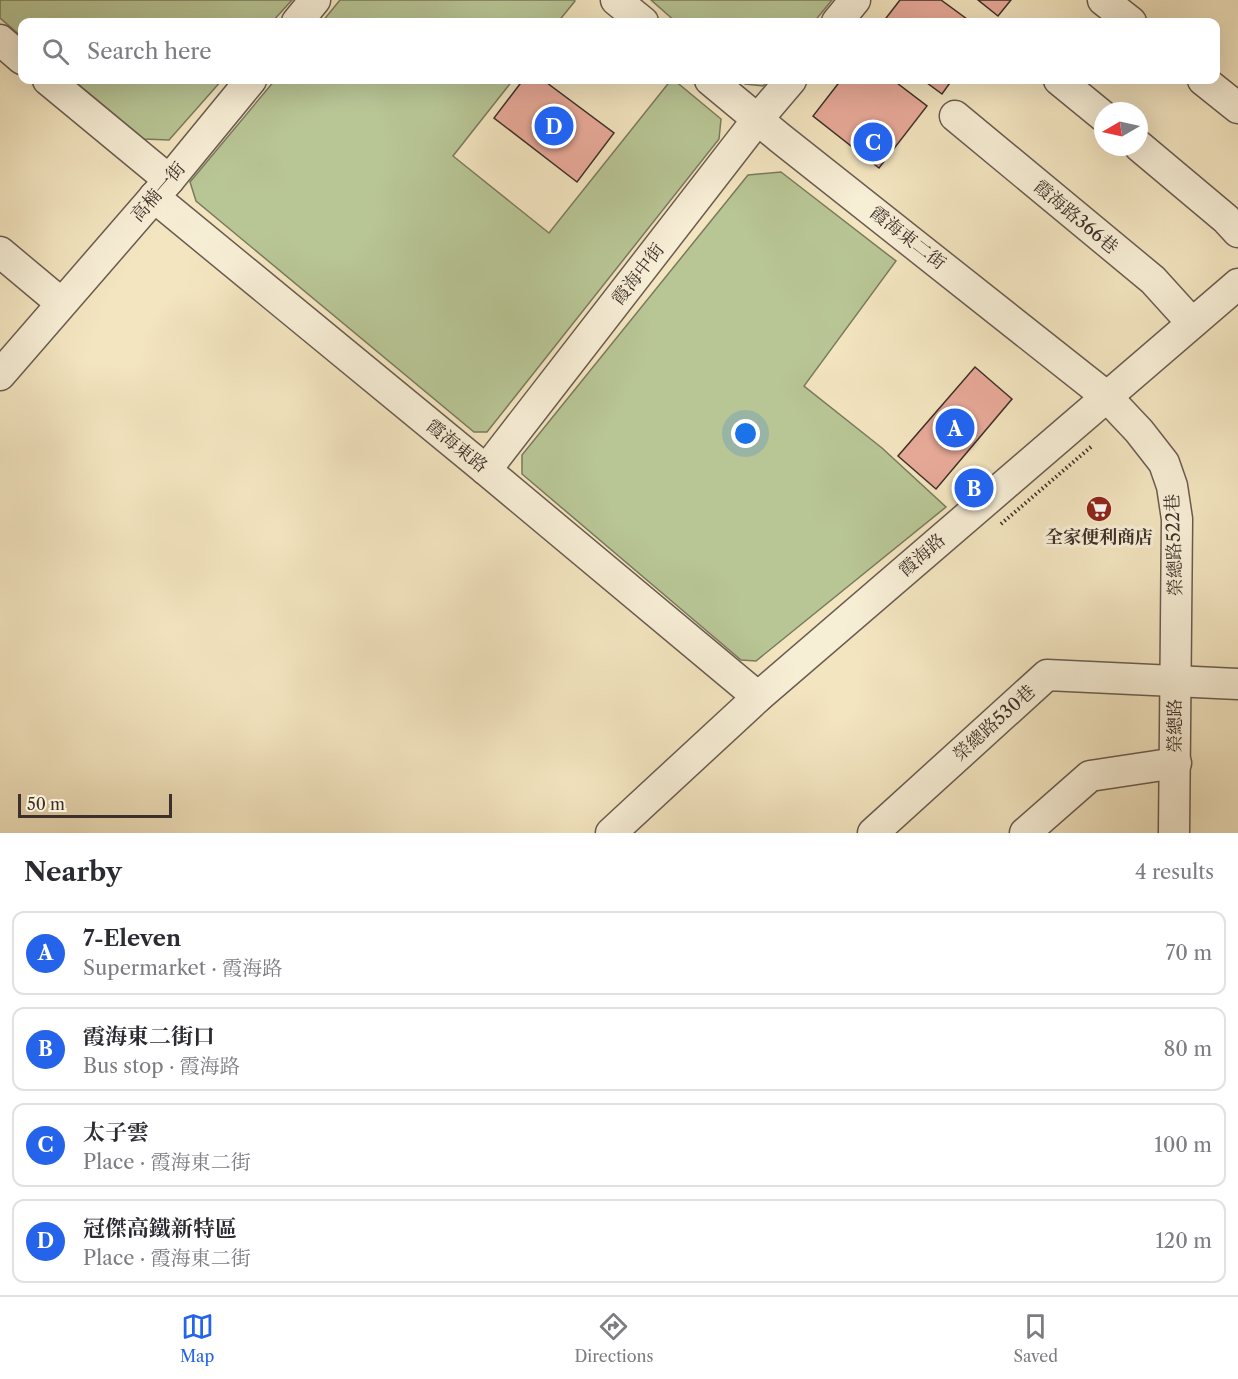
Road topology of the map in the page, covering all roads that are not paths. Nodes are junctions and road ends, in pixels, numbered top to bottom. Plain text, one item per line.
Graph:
1 (315, 0) edge
2 (616, 0) edge
3 (855, 0) edge
4 (1103, 0) edge
5 (300, 18) edge
6 (638, 18) edge
7 (840, 18) edge
8 (1126, 18) edge
9 (0, 40) edge
10 (18, 55) edge
11 (52, 84) edge
12 (248, 84) edge
13 (715, 84) edge
14 (788, 84) edge
15 (1064, 84) edge
16 (1208, 84) edge
17 (1238, 108) edge
18 (1094, 109) edge
19 (955, 116) dead end
20 (757, 120) junction
21 (1148, 154) edge
22 (162, 189) junction
23 (1238, 232) edge
24 (0, 252) edge
25 (1238, 284) edge
26 (62, 303) junction
27 (1192, 323) junction
28 (0, 375) edge
29 (1106, 396) junction
30 (486, 470) junction
31 (1175, 682) junction
32 (1238, 684) edge
33 (758, 697) junction
34 (1176, 763) junction
35 (611, 833) edge
36 (873, 833) edge
37 (1025, 833) edge
38 (1174, 833) edge

1 - 5 street
2 - 6 street
3 - 7 street
4 - 8 street
9 - 10 street
11 - 22 street
12 - 22 street, 高楠一街
13 - 20 street, 霞海東二街
14 - 20 street, 霞海中街
15 - 18 street
16 - 17 street
19 - 27 street, 霞海路366巷
20 - 29 street, 霞海東二街
20 - 30 street, 霞海中街
21 - 23 street
22 - 26 street, 高楠一街
22 - 30 street, 霞海東路
24 - 26 street
25 - 27 street, 霞海路
26 - 28 street, 高楠一街
27 - 29 street, 霞海路
29 - 31 street, 榮總路522巷
29 - 33 street, 霞海路
30 - 33 street, 霞海東路
31 - 32 street, 榮總路
31 - 34 street, 榮總路
31 - 36 street, 榮總路530巷
33 - 35 street, 霞海路
34 - 37 street
34 - 38 street, 榮總路

